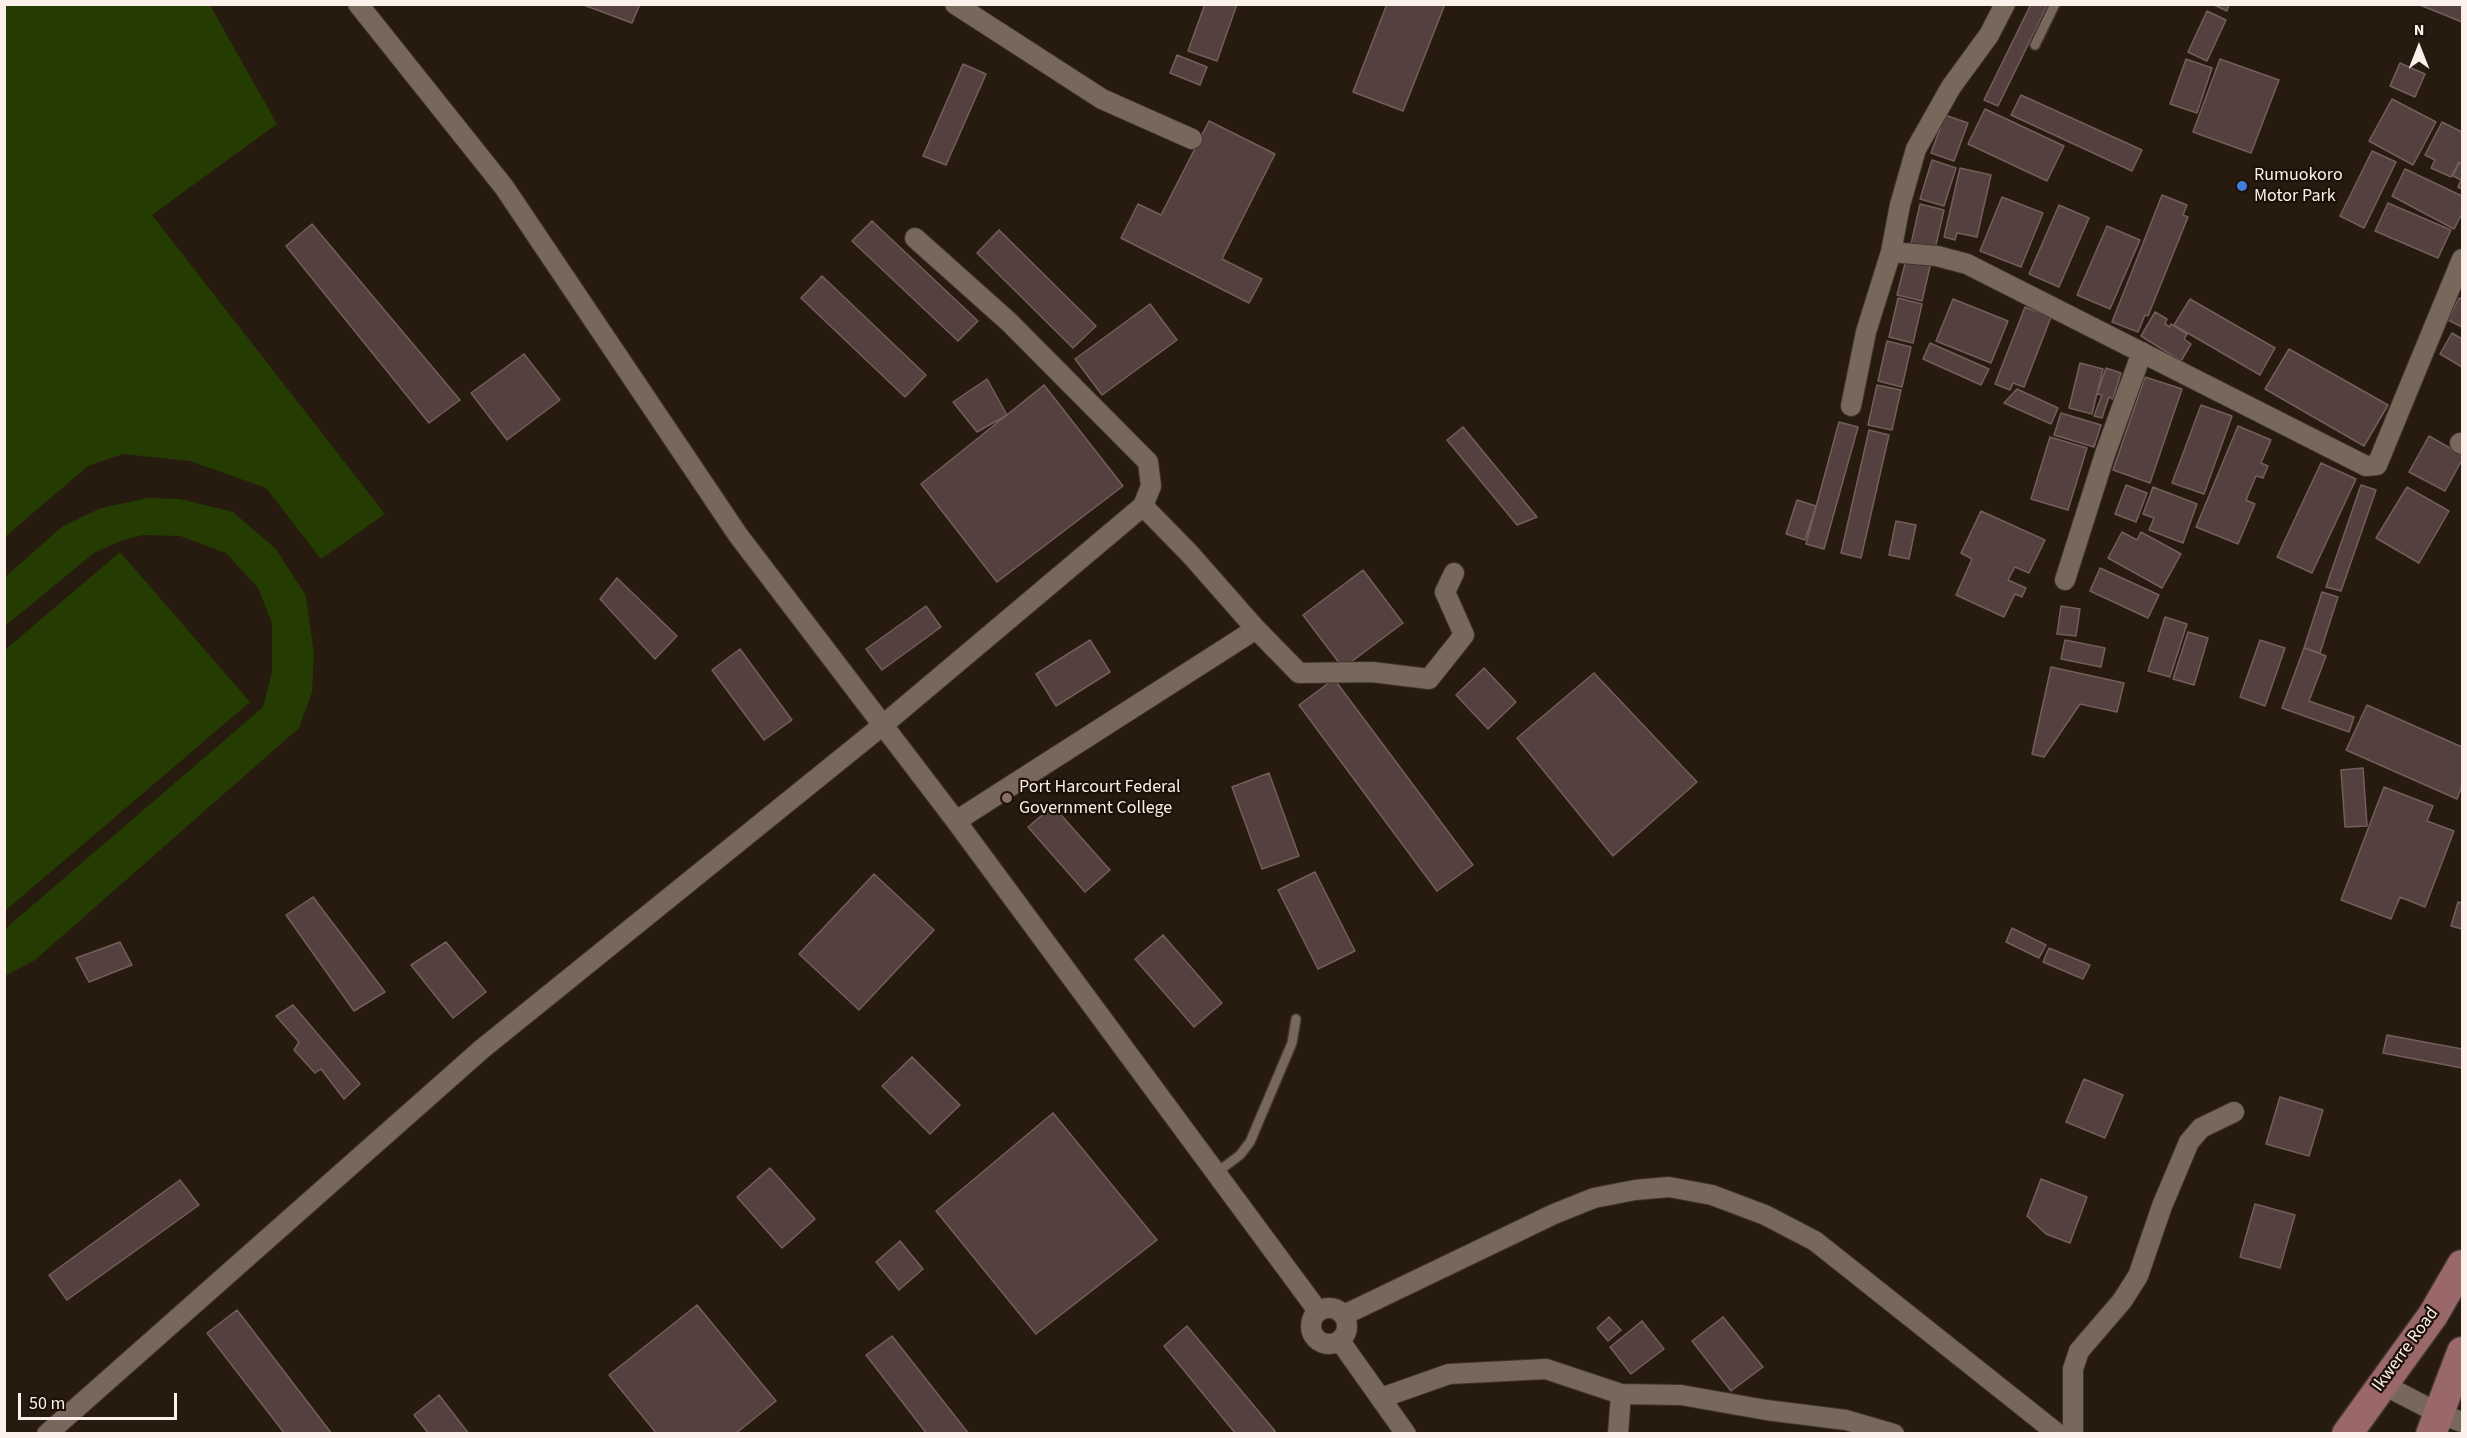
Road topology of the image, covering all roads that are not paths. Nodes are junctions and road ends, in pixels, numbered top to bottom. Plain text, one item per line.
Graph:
1 (358, 4) edge
2 (955, 4) edge
3 (2005, 4) edge
4 (2055, 4) edge
5 (2035, 45) dead end
6 (1192, 139) dead end
7 (915, 237) dead end
8 (1891, 252) junction
9 (2463, 259) edge
10 (2142, 352) junction
11 (1851, 406) dead end
12 (1143, 506) junction
13 (1454, 573) dead end
14 (2065, 580) dead end
15 (1256, 629) junction
16 (883, 725) junction
17 (956, 821) junction
18 (1296, 1019) dead end
19 (2234, 1112) dead end
20 (1216, 1173) junction
21 (2463, 1264) edge
22 (1318, 1311) junction
23 (1344, 1315) junction
24 (1340, 1341) junction
25 (2463, 1352) edge
26 (2382, 1384) junction
27 (1621, 1394) junction
28 (1381, 1398) junction
29 (2444, 1423) edge
30 (47, 1434) edge
31 (1406, 1434) edge
32 (1618, 1434) edge
33 (1894, 1434) edge
34 (2058, 1434) edge
35 (2073, 1434) edge
36 (2347, 1434) edge

1 - 16 street
2 - 6 street
3 - 8 street
4 - 5 lane
7 - 12 street
8 - 10 street
8 - 11 street
9 - 10 street
10 - 14 street
12 - 15 street
12 - 16 street
13 - 15 street
15 - 17 street
16 - 17 street
16 - 30 street
17 - 20 street
18 - 20 lane
19 - 35 street
20 - 22 street
21 - 26 main road, Ikwerre Road
22 - 23 street
22 - 24 street
23 - 24 street
23 - 34 street
24 - 28 street
25 - 29 main road
26 - 29 street
26 - 36 main road, Ikwerre Road
27 - 28 street
27 - 32 street
27 - 33 street
28 - 31 street

